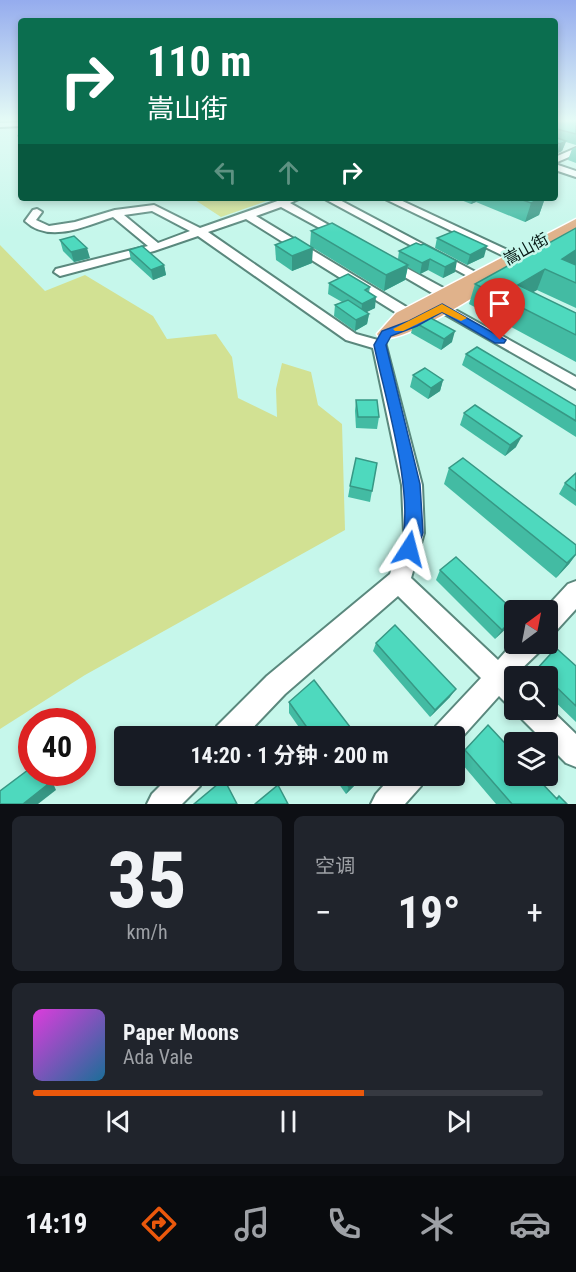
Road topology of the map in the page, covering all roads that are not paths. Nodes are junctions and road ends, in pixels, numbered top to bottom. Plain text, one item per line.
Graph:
1 (558, 168) edge
2 (576, 174) edge
3 (288, 201) edge
4 (334, 201) edge
5 (395, 201) edge
6 (282, 203) junction
7 (37, 212) dead end
8 (115, 213) junction
9 (247, 215) junction
10 (576, 223) edge
11 (200, 232) junction
12 (576, 232) edge
13 (353, 243) edge
14 (156, 247) junction
15 (374, 254) edge
16 (514, 256) junction
17 (60, 272) dead end
18 (477, 276) junction
19 (440, 301) junction
20 (408, 314) junction
21 (383, 339) junction
22 (576, 384) edge
23 (399, 581) junction
24 (576, 592) edge
25 (558, 612) edge
26 (504, 683) edge
27 (504, 688) edge
28 (541, 720) edge
29 (237, 726) edge
30 (458, 726) edge
31 (576, 753) edge
32 (180, 786) edge
33 (402, 786) edge
34 (162, 804) edge
35 (386, 804) edge

1 - 2 street
3 - 6 street
4 - 18 street
5 - 16 street
6 - 9 street
6 - 13 street
7 - 8 street
8 - 11 street
8 - 14 street
9 - 11 street
9 - 20 street
10 - 16 main road, 嵩山街
11 - 14 street
11 - 21 street
12 - 19 main road, 嵩山街
14 - 17 street
15 - 19 street
16 - 18 main road, 嵩山街
18 - 19 main road, 嵩山街
19 - 20 main road, 嵩山街
19 - 21 main road, 嵩山街
19 - 22 street
20 - 21 main road, 嵩山街
21 - 23 street
23 - 26 street
23 - 29 street
24 - 25 street
27 - 30 street
28 - 31 street
32 - 34 street
33 - 35 street

